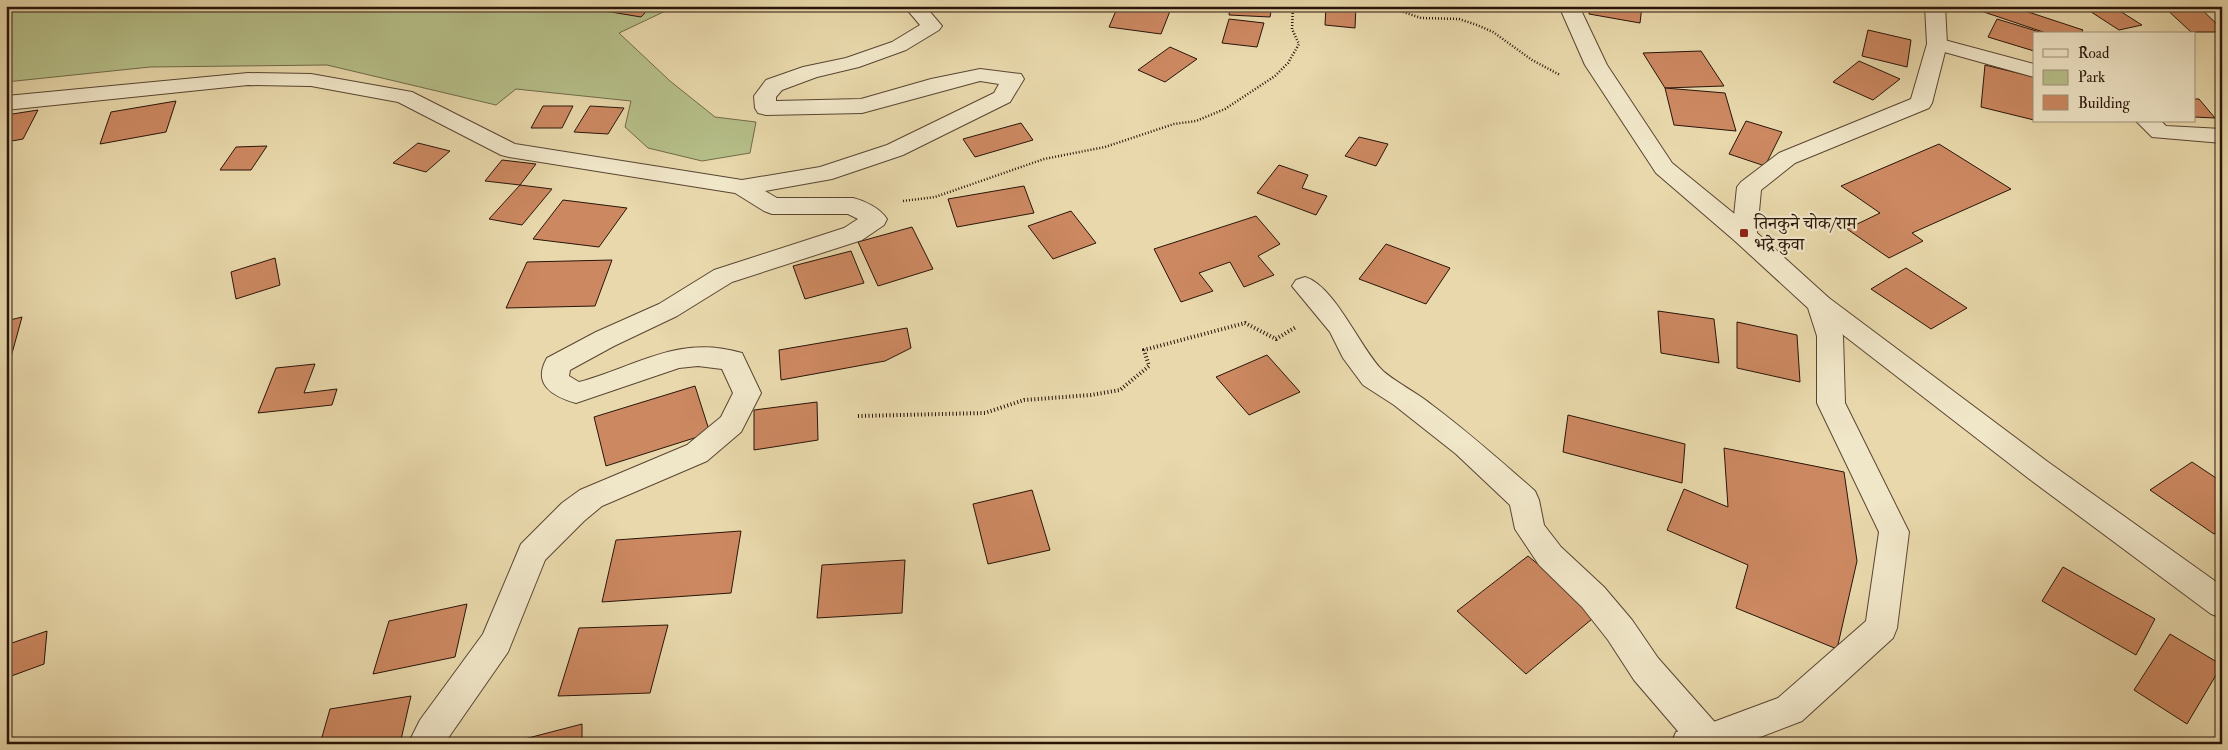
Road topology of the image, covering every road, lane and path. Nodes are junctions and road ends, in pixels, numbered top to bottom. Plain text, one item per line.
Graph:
1 (914, 6) edge
2 (1293, 6) edge
3 (1386, 6) edge
4 (1569, 6) edge
5 (1935, 6) edge
6 (1936, 44) junction
7 (2033, 71) edge
8 (1608, 85) junction
9 (6, 104) edge
10 (2148, 122) edge
11 (2222, 136) edge
12 (742, 187) junction
13 (853, 206) junction
14 (1744, 235) junction
15 (1305, 286) dead end
16 (1820, 304) junction
17 (1326, 309) junction
18 (858, 416) dead end
19 (2222, 604) edge
20 (1698, 742) edge
21 (425, 744) edge

1 - 12 street
2 - 13 path
3 - 8 path
4 - 8 street
5 - 6 street
6 - 7 street
6 - 14 street
8 - 14 street
9 - 12 street
10 - 11 street
12 - 13 street
13 - 21 street
14 - 16 street
15 - 17 street
16 - 19 street
16 - 20 street
17 - 18 path
17 - 20 street

